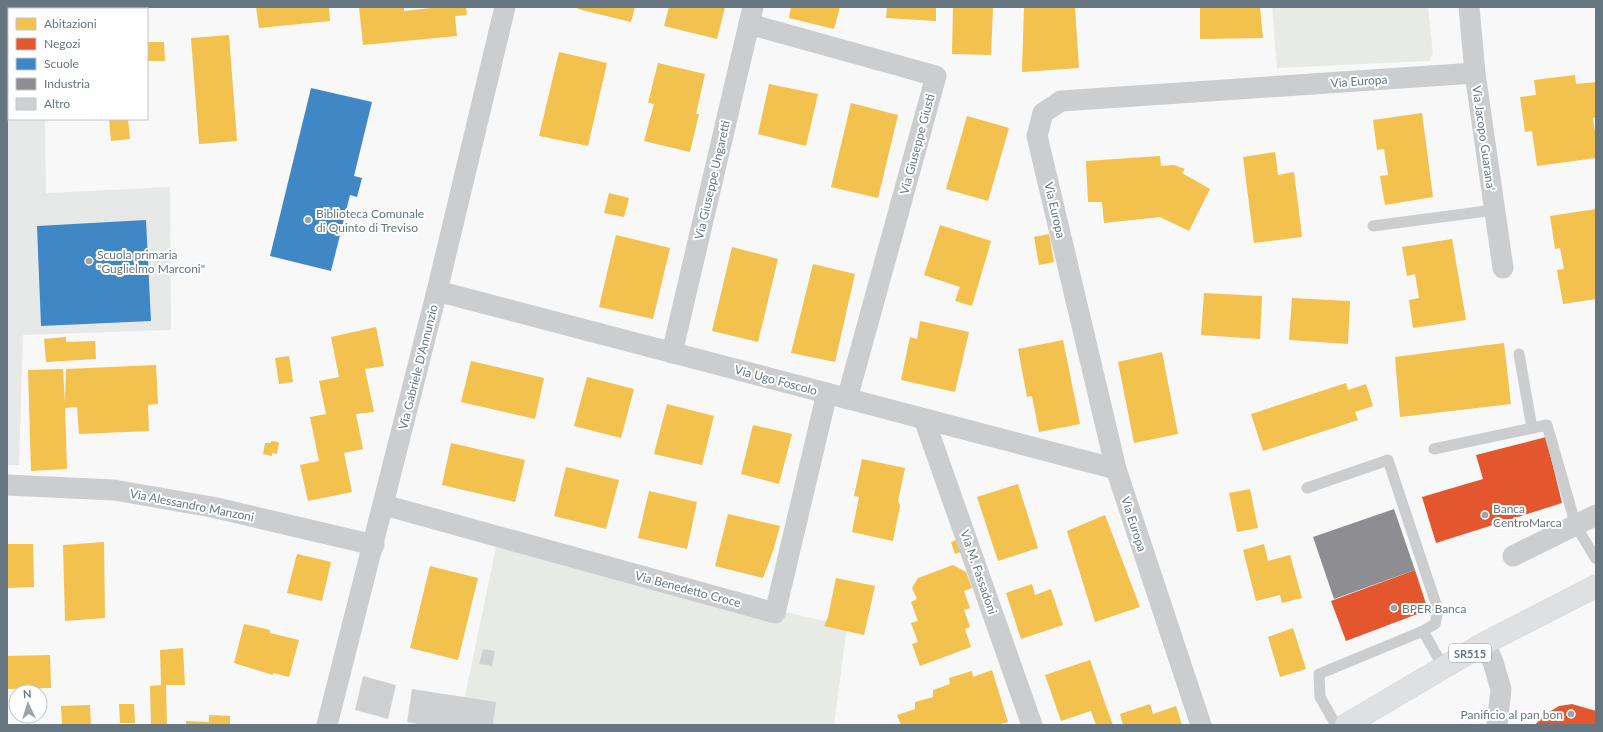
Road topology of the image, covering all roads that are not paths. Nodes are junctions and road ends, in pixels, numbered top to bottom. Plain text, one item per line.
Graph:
1 (505, 7) edge
2 (1469, 7) edge
3 (751, 16) edge
4 (1475, 73) junction
5 (1494, 210) junction
6 (1373, 226) dead end
7 (1503, 268) dead end
8 (437, 290) junction
9 (672, 353) junction
10 (1519, 354) dead end
11 (827, 393) junction
12 (847, 399) junction
13 (924, 419) junction
14 (1532, 428) junction
15 (1434, 449) dead end
16 (1116, 469) junction
17 (7, 485) edge
18 (1307, 488) dead end
19 (384, 505) junction
20 (1596, 515) edge
21 (1576, 526) junction
22 (374, 545) junction
23 (1513, 556) dead end
24 (1596, 559) edge
25 (1596, 586) edge
26 (1423, 631) junction
27 (1485, 643) junction
28 (1444, 668) junction
29 (327, 725) edge
30 (1032, 725) edge
31 (1201, 725) edge
32 (1336, 725) edge
33 (1346, 725) edge
34 (1497, 725) edge

1 - 8 street, Via Gabriele D'Annunzio
2 - 4 street, Via Jacopo Guarana'
3 - 9 street, Via Giuseppe Ungaretti
3 - 12 street, Via Giuseppe Giusti
4 - 5 street, Via Jacopo Guarana'
4 - 16 street, Via Europa
5 - 6 lane
5 - 7 street, Via Jacopo Guarana'
8 - 9 street, Via Ugo Foscolo
8 - 19 street, Via Gabriele D'Annunzio
9 - 11 street, Via Ugo Foscolo
10 - 14 lane
11 - 12 street, Via Ugo Foscolo
11 - 19 street, Via Benedetto Croce
12 - 13 street, Via Ugo Foscolo
13 - 16 street, Via Ugo Foscolo
13 - 30 street, Via M. Fassadoni
14 - 15 lane
14 - 21 lane
16 - 31 street, Via Europa
17 - 22 street, Via Alessandro Manzoni
18 - 26 lane
19 - 22 street, Via Gabriele D'Annunzio
20 - 21 street
21 - 23 street
21 - 24 lane
22 - 29 street, Via Gabriele D'Annunzio
25 - 27 main road, SR515
26 - 28 lane
26 - 32 lane
27 - 28 main road, SR515
27 - 34 street
28 - 33 main road, SR515

